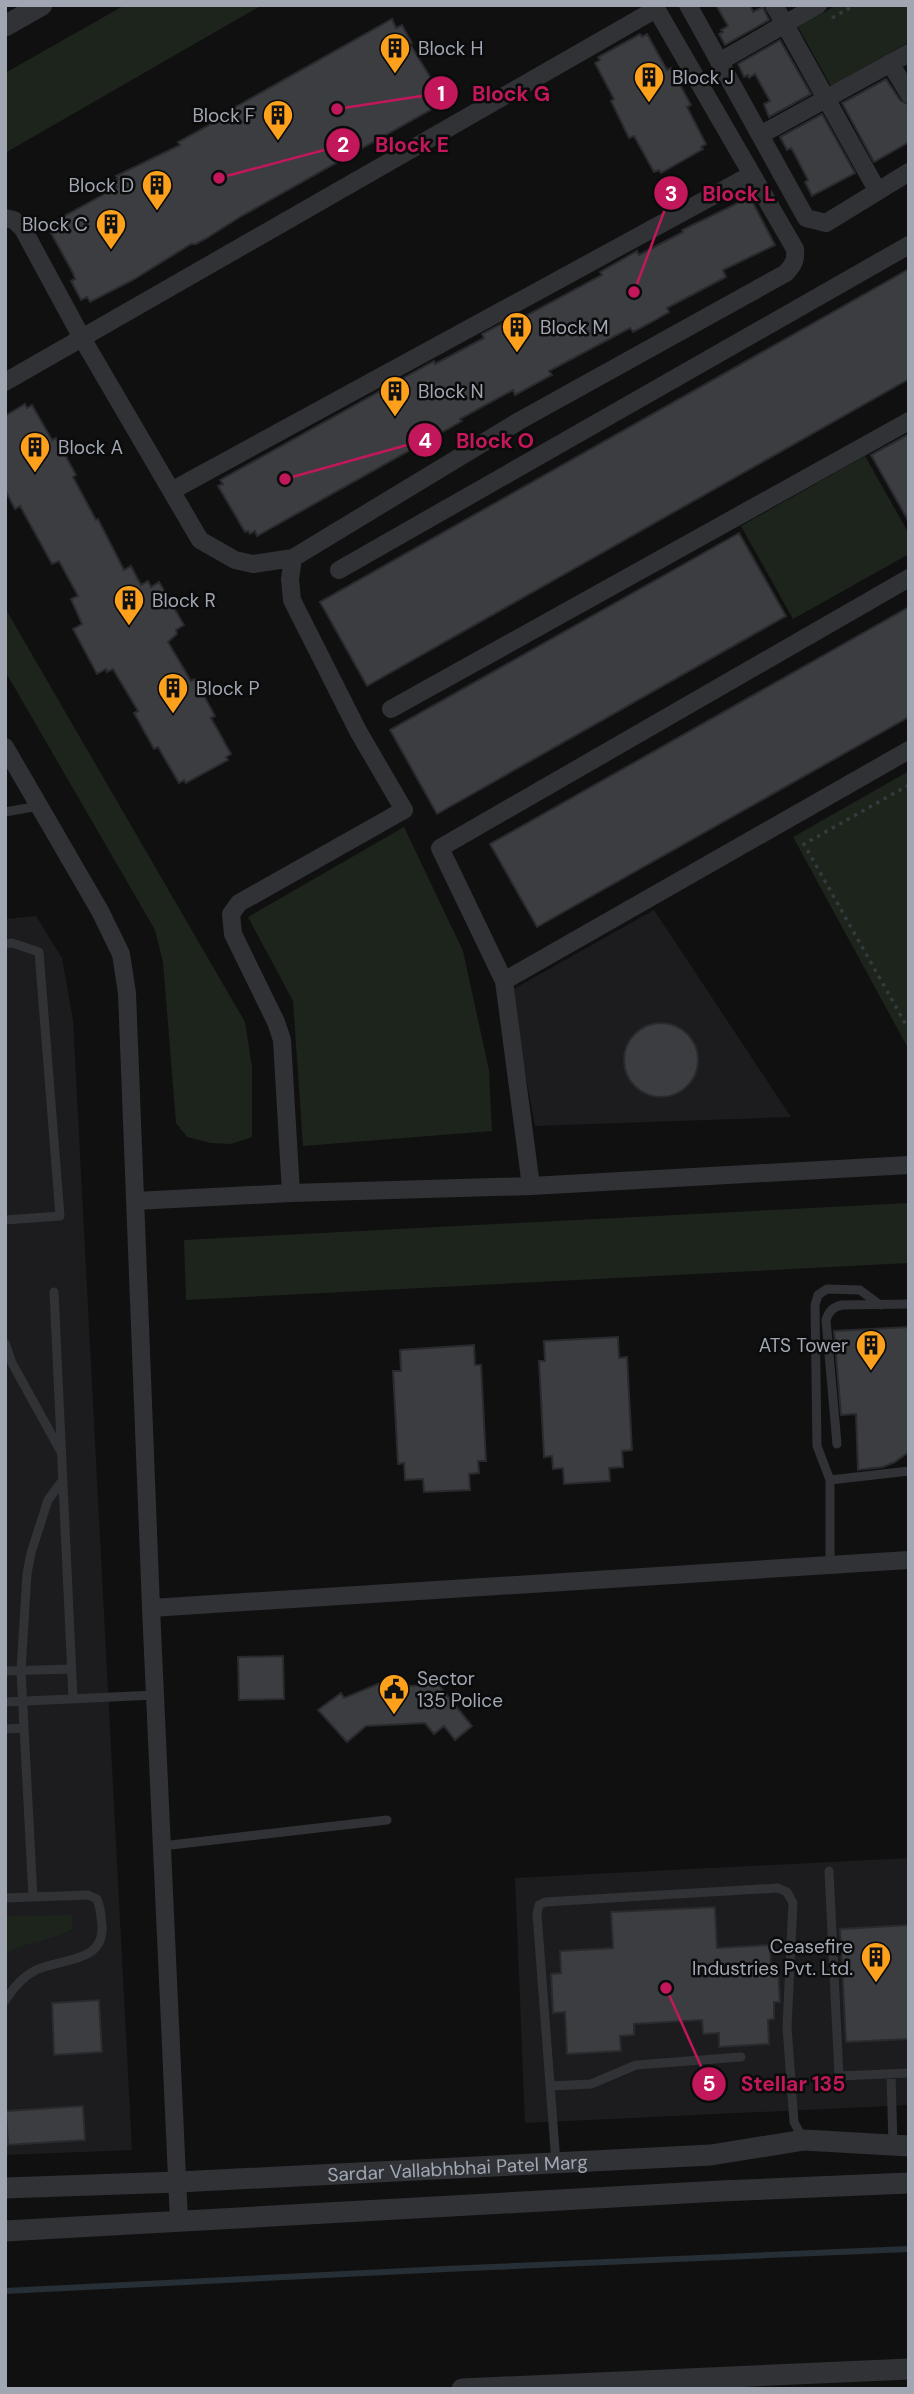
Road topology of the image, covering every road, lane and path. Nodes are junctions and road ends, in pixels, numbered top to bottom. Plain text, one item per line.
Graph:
1 (42, 5) edge
2 (688, 5) edge
3 (774, 5) edge
4 (818, 5) edge
5 (855, 5) edge
6 (655, 7) edge
7 (832, 18) dead end
8 (785, 24) junction
9 (5, 26) edge
10 (909, 53) edge
11 (719, 62) junction
12 (890, 63) junction
13 (909, 94) edge
14 (826, 99) junction
15 (760, 135) junction
16 (909, 172) edge
17 (751, 175) junction
18 (877, 190) junction
19 (5, 218) edge
20 (909, 245) edge
21 (82, 338) junction
22 (5, 382) edge
23 (909, 421) edge
24 (173, 490) junction
25 (293, 558) junction
26 (339, 570) dead end
27 (909, 578) edge
28 (391, 709) dead end
29 (5, 747) edge
30 (909, 750) edge
31 (909, 785) edge
32 (39, 806) junction
33 (5, 812) edge
34 (5, 944) edge
35 (504, 981) junction
36 (909, 1030) edge
37 (909, 1165) edge
38 (531, 1186) junction
39 (291, 1193) junction
40 (135, 1200) junction
41 (5, 1220) edge
42 (54, 1292) dead end
43 (909, 1304) edge
44 (880, 1305) junction
45 (5, 1343) edge
46 (837, 1444) dead end
47 (62, 1455) junction
48 (909, 1471) edge
49 (830, 1480) junction
50 (62, 1481) junction
51 (909, 1560) edge
52 (830, 1564) junction
53 (151, 1608) junction
54 (71, 1669) junction
55 (5, 1671) edge
56 (21, 1671) junction
57 (155, 1695) junction
58 (73, 1698) junction
59 (5, 1702) edge
60 (22, 1702) junction
61 (24, 1728) junction
62 (5, 1729) edge
63 (387, 1820) dead end
64 (162, 1846) junction
65 (829, 1871) dead end
66 (33, 1897) junction
67 (5, 1898) edge
68 (5, 2001) edge
69 (741, 2057) dead end
70 (909, 2073) edge
71 (891, 2074) junction
72 (551, 2086) junction
73 (804, 2140) junction
74 (901, 2146) edge
75 (556, 2163) junction
76 (178, 2182) junction
77 (909, 2183) edge
78 (5, 2188) edge
79 (179, 2221) junction
80 (5, 2231) edge
81 (909, 2369) edge
82 (462, 2389) edge

1 - 9 street
2 - 11 street
3 - 8 street
4 - 8 street
5 - 7 path
6 - 17 street
6 - 21 street
8 - 11 street
8 - 14 street
10 - 12 street
11 - 15 street
12 - 13 street
12 - 14 street
14 - 15 street
14 - 18 street
15 - 18 street
16 - 18 street
17 - 24 street
17 - 25 street
19 - 21 street
20 - 26 street
21 - 22 street
21 - 24 street
23 - 28 street
24 - 25 street
25 - 39 street
27 - 35 street
29 - 32 street
30 - 35 street
31 - 36 path
32 - 33 lane
32 - 40 street
34 - 41 lane
35 - 38 street
37 - 38 street
38 - 39 street
39 - 40 street
40 - 53 street
42 - 47 lane
43 - 44 lane
44 - 46 lane
44 - 49 lane
45 - 47 lane
47 - 50 lane
48 - 49 lane
49 - 52 lane
50 - 54 lane
50 - 56 lane
51 - 52 street
52 - 53 street
53 - 57 street
54 - 56 lane
54 - 58 lane
55 - 56 lane
56 - 60 lane
57 - 58 lane
57 - 64 street
58 - 60 lane
59 - 60 lane
60 - 61 lane
61 - 62 lane
61 - 66 lane
63 - 64 lane
64 - 76 street
65 - 71 lane
66 - 67 lane
66 - 68 lane
69 - 72 lane
70 - 71 lane
71 - 74 lane
72 - 73 lane
72 - 75 lane
73 - 74 street, Sardar Vallabhbhai Patel Marg
73 - 75 street, Sardar Vallabhbhai Patel Marg
75 - 76 street, Sardar Vallabhbhai Patel Marg
76 - 78 street, Sardar Vallabhbhai Patel Marg
76 - 79 street
77 - 79 street, Sardar Vallabhbhai Patel Marg
79 - 80 street, Sardar Vallabhbhai Patel Marg
81 - 82 street

